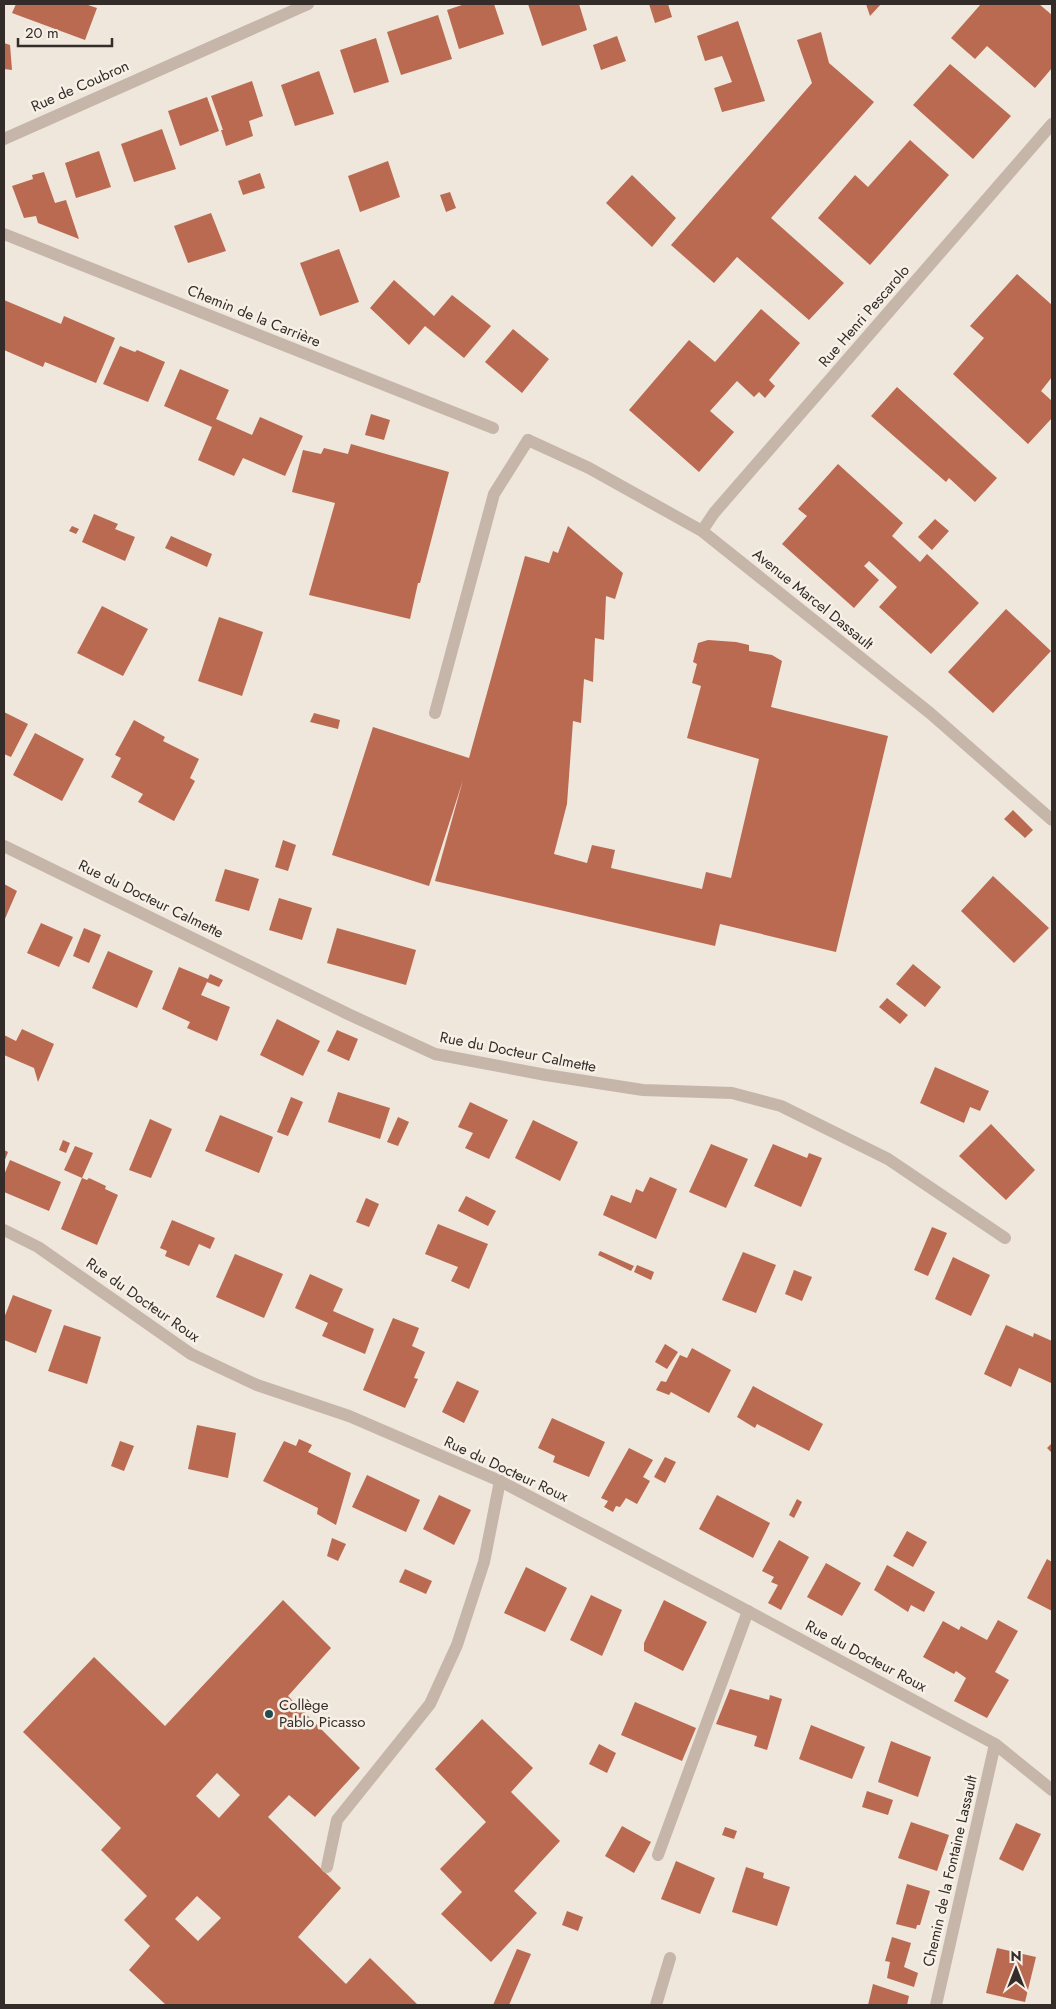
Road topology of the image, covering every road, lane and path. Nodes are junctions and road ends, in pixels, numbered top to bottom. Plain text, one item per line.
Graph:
1 (308, 4) edge
2 (1052, 124) edge
3 (4, 139) edge
4 (4, 234) edge
5 (493, 428) dead end
6 (702, 531) junction
7 (435, 713) dead end
8 (1052, 820) edge
9 (4, 846) edge
10 (4, 1230) edge
11 (1005, 1238) dead end
12 (500, 1481) junction
13 (748, 1611) junction
14 (995, 1744) junction
15 (1052, 1790) edge
16 (658, 1854) dead end
17 (327, 1866) dead end
18 (670, 1958) dead end
19 (656, 2005) edge
20 (936, 2005) edge

1 - 3 street, Rue de Coubron
2 - 6 street, Rue Henri Pescarolo
4 - 5 street, Chemin de la Carrière
6 - 7 street, Avenue Marcel Dassault
6 - 8 street, Avenue Marcel Dassault
9 - 11 street, Rue du Docteur Calmette
10 - 12 street, Rue du Docteur Roux
12 - 13 street, Rue du Docteur Roux
12 - 17 street
13 - 14 street, Rue du Docteur Roux
13 - 16 street
14 - 15 street, Rue du Docteur Roux
14 - 20 street, Chemin de la Fontaine Lassault
18 - 19 street

